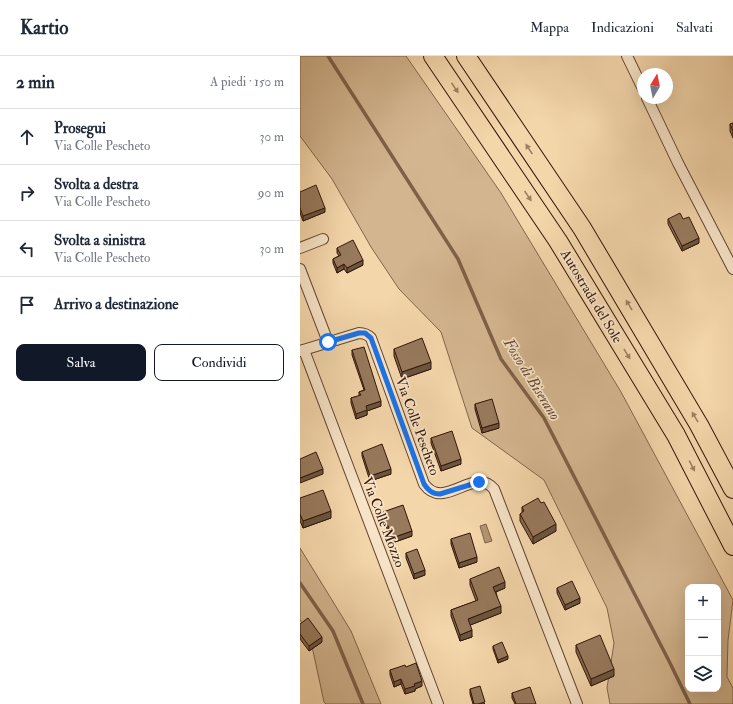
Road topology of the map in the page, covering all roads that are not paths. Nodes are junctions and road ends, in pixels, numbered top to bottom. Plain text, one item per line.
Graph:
1 (433, 56) edge
2 (466, 56) edge
3 (627, 56) edge
4 (637, 77) edge
5 (650, 104) edge
6 (323, 239) dead end
7 (300, 248) edge
8 (300, 269) edge
9 (733, 270) edge
10 (328, 342) junction
11 (302, 350) edge
12 (733, 489) edge
13 (733, 546) edge
14 (438, 704) edge
15 (577, 704) edge

1 -> 13 highway, Autostrada del Sole
12 -> 2 highway, Autostrada del Sole
3 - 4 street
5 - 9 street
6 - 7 street
8 - 10 street
10 - 11 street, Via Colle Pescheto
10 - 15 street, Via Colle Pescheto
11 - 14 street, Via Colle Mozzo

